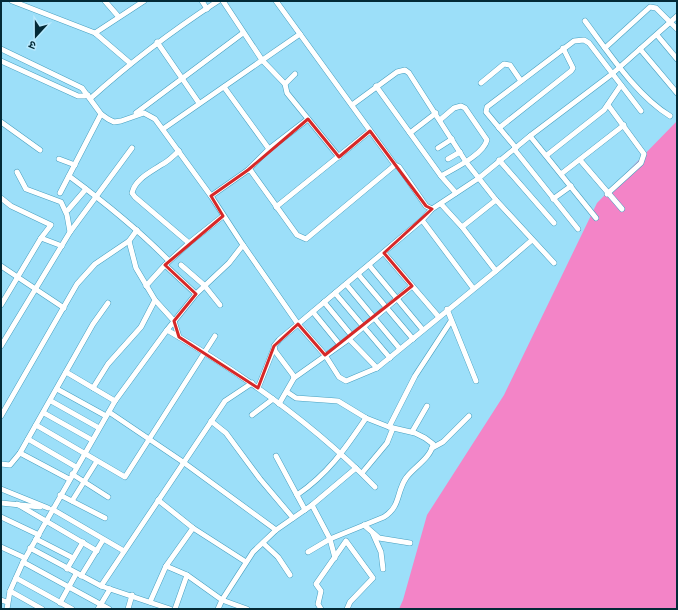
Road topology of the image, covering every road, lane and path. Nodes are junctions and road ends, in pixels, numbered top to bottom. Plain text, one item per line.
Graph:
1 (12, 1) edge
2 (105, 1) edge
3 (144, 1) edge
4 (202, 1) edge
5 (218, 1) edge
6 (223, 1) edge
7 (276, 1) edge
8 (207, 9) junction
9 (118, 16) junction
10 (677, 16) edge
11 (585, 21) dead end
12 (670, 22) junction
13 (677, 29) edge
14 (95, 33) junction
15 (243, 33) junction
16 (300, 34) junction
17 (657, 35) junction
18 (157, 42) junction
19 (563, 48) junction
20 (605, 48) junction
21 (1, 49) edge
22 (640, 49) junction
23 (22, 59) junction
24 (677, 59) edge
25 (262, 60) junction
26 (1, 61) edge
27 (130, 63) junction
28 (620, 67) junction
29 (17, 68) junction
30 (295, 74) dead end
31 (612, 74) junction
32 (181, 78) junction
33 (521, 81) junction
34 (481, 82) dead end
35 (285, 84) junction
36 (621, 85) junction
37 (376, 86) junction
38 (224, 87) junction
39 (677, 93) edge
40 (90, 96) junction
41 (199, 103) junction
42 (352, 105) junction
43 (608, 105) junction
44 (641, 111) dead end
45 (101, 114) junction
46 (436, 114) junction
47 (134, 115) junction
48 (670, 116) dead end
49 (308, 119) junction
50 (440, 120) junction
51 (1, 122) edge
52 (624, 125) junction
53 (499, 128) junction
54 (163, 129) junction
55 (370, 131) junction
56 (410, 133) junction
57 (530, 136) junction
58 (452, 139) junction
59 (132, 148) dead end
60 (438, 148) dead end
61 (514, 149) junction
62 (40, 150) dead end
63 (269, 150) junction
64 (179, 151) junction
65 (460, 152) junction
66 (547, 155) junction
67 (339, 157) junction
68 (59, 159) dead end
69 (448, 159) dead end
70 (502, 159) junction
71 (580, 160) junction
72 (466, 162) junction
73 (75, 166) junction
74 (395, 166) junction
75 (248, 170) junction
76 (17, 172) dead end
77 (562, 174) junction
78 (69, 176) junction
79 (441, 176) junction
80 (479, 178) junction
81 (571, 186) junction
82 (86, 189) junction
83 (60, 193) dead end
84 (456, 193) junction
85 (607, 194) junction
86 (97, 195) junction
87 (210, 196) junction
88 (1, 198) edge
89 (553, 199) junction
90 (496, 200) junction
91 (441, 204) junction
92 (276, 207) junction
93 (432, 209) junction
94 (622, 209) dead end
95 (68, 210) dead end
96 (224, 216) junction
97 (596, 218) dead end
98 (422, 220) junction
99 (554, 223) dead end
100 (462, 227) junction
101 (578, 229) dead end
102 (138, 230) junction
103 (70, 232) junction
104 (41, 238) junction
105 (532, 240) junction
106 (129, 241) junction
107 (189, 243) junction
108 (243, 245) junction
109 (62, 246) junction
110 (384, 253) junction
111 (167, 263) junction
112 (554, 263) dead end
113 (181, 265) dead end
114 (368, 265) junction
115 (1, 266) edge
116 (496, 271) junction
117 (358, 274) junction
118 (18, 278) junction
119 (346, 284) junction
120 (204, 285) junction
121 (146, 286) junction
122 (412, 286) junction
123 (36, 288) junction
124 (473, 288) junction
125 (335, 293) junction
126 (196, 294) junction
127 (397, 298) junction
128 (155, 300) junction
129 (324, 302) junction
130 (1, 303) edge
131 (108, 303) dead end
132 (220, 305) dead end
133 (64, 308) junction
134 (385, 308) junction
135 (447, 309) junction
136 (313, 312) junction
137 (438, 316) junction
138 (374, 318) junction
139 (174, 320) junction
140 (451, 321) junction
141 (298, 324) junction
142 (363, 327) junction
143 (167, 330) junction
144 (423, 330) junction
145 (215, 336) dead end
146 (179, 337) junction
147 (350, 338) junction
148 (413, 339) junction
149 (340, 345) junction
150 (1, 346) edge
151 (274, 348) junction
152 (400, 349) junction
153 (204, 352) junction
154 (325, 355) junction
155 (390, 358) junction
156 (377, 368) junction
157 (66, 372) junction
158 (294, 378) junction
159 (476, 380) dead end
160 (252, 383) junction
161 (93, 388) junction
162 (258, 388) junction
163 (58, 389) junction
164 (287, 392) junction
165 (273, 399) junction
166 (51, 400) junction
167 (115, 401) junction
168 (279, 404) junction
169 (427, 406) dead end
170 (44, 412) junction
171 (108, 414) junction
172 (252, 415) dead end
173 (1, 416) edge
174 (469, 416) dead end
175 (366, 418) junction
176 (211, 421) junction
177 (36, 425) junction
178 (99, 428) junction
179 (391, 428) junction
180 (412, 432) junction
181 (28, 439) junction
182 (149, 439) junction
183 (92, 440) junction
184 (432, 448) junction
185 (84, 452) junction
186 (20, 453) junction
187 (341, 454) junction
188 (276, 456) dead end
189 (97, 461) junction
190 (184, 462) junction
191 (1, 464) edge
192 (76, 467) junction
193 (356, 468) junction
194 (362, 473) junction
195 (70, 477) junction
196 (84, 482) junction
197 (375, 487) dead end
198 (1, 490) edge
199 (60, 495) junction
200 (297, 495) junction
201 (108, 497) dead end
202 (158, 500) junction
203 (72, 501) junction
204 (1, 502) edge
205 (16, 504) junction
206 (312, 505) junction
207 (52, 509) junction
208 (305, 510) junction
209 (1, 517) edge
210 (105, 518) dead end
211 (293, 518) junction
212 (48, 521) junction
213 (364, 525) junction
214 (193, 528) junction
215 (276, 530) junction
216 (373, 534) junction
217 (37, 537) junction
218 (330, 539) junction
219 (103, 540) junction
220 (83, 542) junction
221 (263, 542) junction
222 (410, 543) dead end
223 (1, 547) edge
224 (30, 548) junction
225 (97, 550) junction
226 (124, 551) junction
227 (308, 552) dead end
228 (73, 558) junction
229 (335, 558) junction
230 (24, 560) junction
231 (246, 562) junction
232 (166, 566) junction
233 (67, 569) junction
234 (384, 569) dead end
235 (78, 575) junction
236 (187, 575) junction
237 (290, 575) dead end
238 (16, 578) junction
239 (101, 586) junction
240 (68, 588) junction
241 (110, 589) junction
242 (10, 591) junction
243 (132, 596) junction
244 (1, 600) edge
245 (222, 600) junction
246 (150, 602) junction
247 (60, 603) junction
248 (32, 604) junction
249 (8, 607) edge
250 (99, 607) edge
251 (28, 609) edge
252 (42, 609) edge
253 (72, 609) edge
254 (109, 609) edge
255 (128, 609) edge
256 (170, 609) edge
257 (175, 609) edge
258 (218, 609) edge
259 (247, 609) edge
260 (321, 609) edge
261 (347, 609) edge

1 - 14 street
2 - 9 street
3 - 9 street
4 - 8 street
5 - 8 street
6 - 15 street
7 - 16 street
8 - 18 street
9 - 14 street
10 - 12 street
11 - 20 street
12 - 13 street
12 - 17 street
12 - 20 street
14 - 27 street
15 - 25 street
15 - 32 street
16 - 25 street
16 - 42 street
17 - 22 street
17 - 24 street
18 - 27 street
18 - 32 street
19 - 31 street
19 - 33 street
19 - 53 street
20 - 28 street
21 - 23 street
22 - 28 street
22 - 39 street
23 - 29 street
23 - 40 street
25 - 35 street
25 - 38 street
26 - 29 street
27 - 40 street
28 - 31 street
28 - 48 street
29 - 40 street
30 - 35 street
31 - 36 street
31 - 57 street
32 - 41 street
32 - 47 street
33 - 34 street
33 - 53 street
35 - 49 street
36 - 43 street
36 - 44 street
37 - 42 street
37 - 46 street
37 - 56 street
38 - 41 street
38 - 63 street
40 - 45 street
41 - 54 street
42 - 55 street
43 - 52 street
43 - 66 street
45 - 47 street
45 - 73 street
46 - 50 street
46 - 56 street
47 - 54 street
49 - 63 street
49 - 67 street
50 - 58 street
50 - 72 street
51 - 62 street
52 - 71 street
52 - 85 street
53 - 61 street
54 - 64 street
55 - 67 street
55 - 74 street
56 - 79 street
57 - 61 street
57 - 66 street
58 - 60 street
58 - 65 street
59 - 86 street
61 - 70 street
61 - 89 street
63 - 75 street
64 - 87 street
64 - 107 street
65 - 69 street
65 - 72 street
66 - 77 street
67 - 92 street
68 - 73 street
70 - 80 street
70 - 99 street
71 - 77 street
71 - 85 street
72 - 79 street
72 - 80 street
73 - 78 street
74 - 92 street
74 - 93 street
75 - 87 street
75 - 92 street
76 - 103 street
77 - 81 street
78 - 82 street
78 - 83 street
79 - 84 street
80 - 84 street
80 - 90 street
81 - 89 street
81 - 97 street
82 - 86 street
82 - 95 street
84 - 91 street
85 - 94 street
86 - 102 street
86 - 103 street
87 - 96 street
88 - 104 street
89 - 101 street
90 - 100 street
90 - 105 street
91 - 93 street
91 - 100 street
93 - 98 street
96 - 107 street
96 - 108 street
98 - 110 street
98 - 124 street
100 - 116 street
102 - 106 street
102 - 111 street
103 - 109 street
104 - 109 street
104 - 118 street
105 - 112 street
105 - 116 street
106 - 121 street
106 - 133 street
107 - 111 street
108 - 120 street
108 - 141 street
109 - 123 street
110 - 114 street
110 - 122 street
111 - 121 street
111 - 126 street
113 - 120 street
114 - 117 street
114 - 127 street
115 - 118 street
116 - 124 street
117 - 119 street
117 - 134 street
118 - 123 street
118 - 130 street
119 - 125 street
119 - 138 street
120 - 126 street
120 - 132 street
121 - 128 street
122 - 127 street
122 - 137 street
123 - 133 street
123 - 150 street
124 - 135 street
125 - 129 street
125 - 142 street
126 - 139 street
127 - 134 street
127 - 144 street
128 - 139 street
128 - 161 street
129 - 136 street
129 - 147 street
131 - 157 street
133 - 173 street
134 - 138 street
134 - 148 street
135 - 137 street
135 - 140 street
136 - 141 street
136 - 149 street
137 - 144 street
138 - 142 street
138 - 152 street
139 - 143 street
139 - 146 street
140 - 159 street
140 - 179 street
141 - 151 street
141 - 154 street
142 - 147 street
142 - 155 street
143 - 146 street
143 - 167 street
144 - 148 street
145 - 153 street
146 - 153 street
147 - 149 street
147 - 156 street
148 - 152 street
149 - 154 street
151 - 158 street
151 - 162 street
152 - 155 street
153 - 160 street
153 - 182 street
154 - 156 street
154 - 158 street
155 - 156 street
157 - 161 street
157 - 163 street
158 - 164 street
160 - 162 street
160 - 176 street
161 - 167 street
162 - 165 street
163 - 166 street
163 - 171 street
164 - 168 street
164 - 175 street
165 - 168 street
165 - 172 street
166 - 170 street
166 - 178 street
167 - 171 street
168 - 187 street
169 - 180 street
170 - 177 street
170 - 183 street
171 - 178 street
171 - 182 street
174 - 184 street
175 - 179 street
175 - 187 street
176 - 190 street
176 - 211 street
177 - 181 street
177 - 185 street
178 - 183 street
179 - 180 street
179 - 194 street
180 - 184 street
181 - 186 street
181 - 192 street
182 - 189 street
182 - 190 street
183 - 185 street
184 - 213 street
185 - 189 street
185 - 192 street
186 - 191 street
186 - 195 street
187 - 193 street
187 - 200 street
188 - 200 street
189 - 196 street
190 - 202 street
190 - 215 street
192 - 195 street
193 - 194 street
193 - 206 street
194 - 197 street
195 - 196 street
195 - 199 street
196 - 201 street
196 - 203 street
198 - 205 street
199 - 203 street
199 - 207 street
200 - 208 street
202 - 214 street
202 - 226 street
203 - 210 street
204 - 205 street
205 - 212 street
206 - 208 street
206 - 218 street
207 - 212 street
207 - 219 street
208 - 211 street
209 - 217 street
211 - 215 street
212 - 217 street
212 - 220 street
213 - 216 street
213 - 218 street
214 - 231 street
214 - 232 street
215 - 221 street
216 - 222 street
216 - 234 street
217 - 224 street
217 - 228 street
218 - 227 street
218 - 229 street
219 - 225 street
219 - 226 street
220 - 225 street
220 - 228 street
221 - 231 street
221 - 237 street
223 - 230 street
224 - 230 street
224 - 233 street
225 - 235 street
226 - 239 street
228 - 233 street
229 - 260 street
229 - 261 street
230 - 238 street
230 - 240 street
231 - 245 street
232 - 236 street
232 - 246 street
233 - 235 street
235 - 239 street
235 - 240 street
236 - 245 street
236 - 257 street
238 - 242 street
238 - 247 street
239 - 241 street
240 - 247 street
240 - 250 street
241 - 243 street
241 - 250 street
242 - 248 street
242 - 249 street
243 - 246 street
243 - 255 street
244 - 249 street
245 - 258 street
245 - 259 street
246 - 256 street
247 - 253 street
248 - 251 street
248 - 252 street
250 - 254 street

